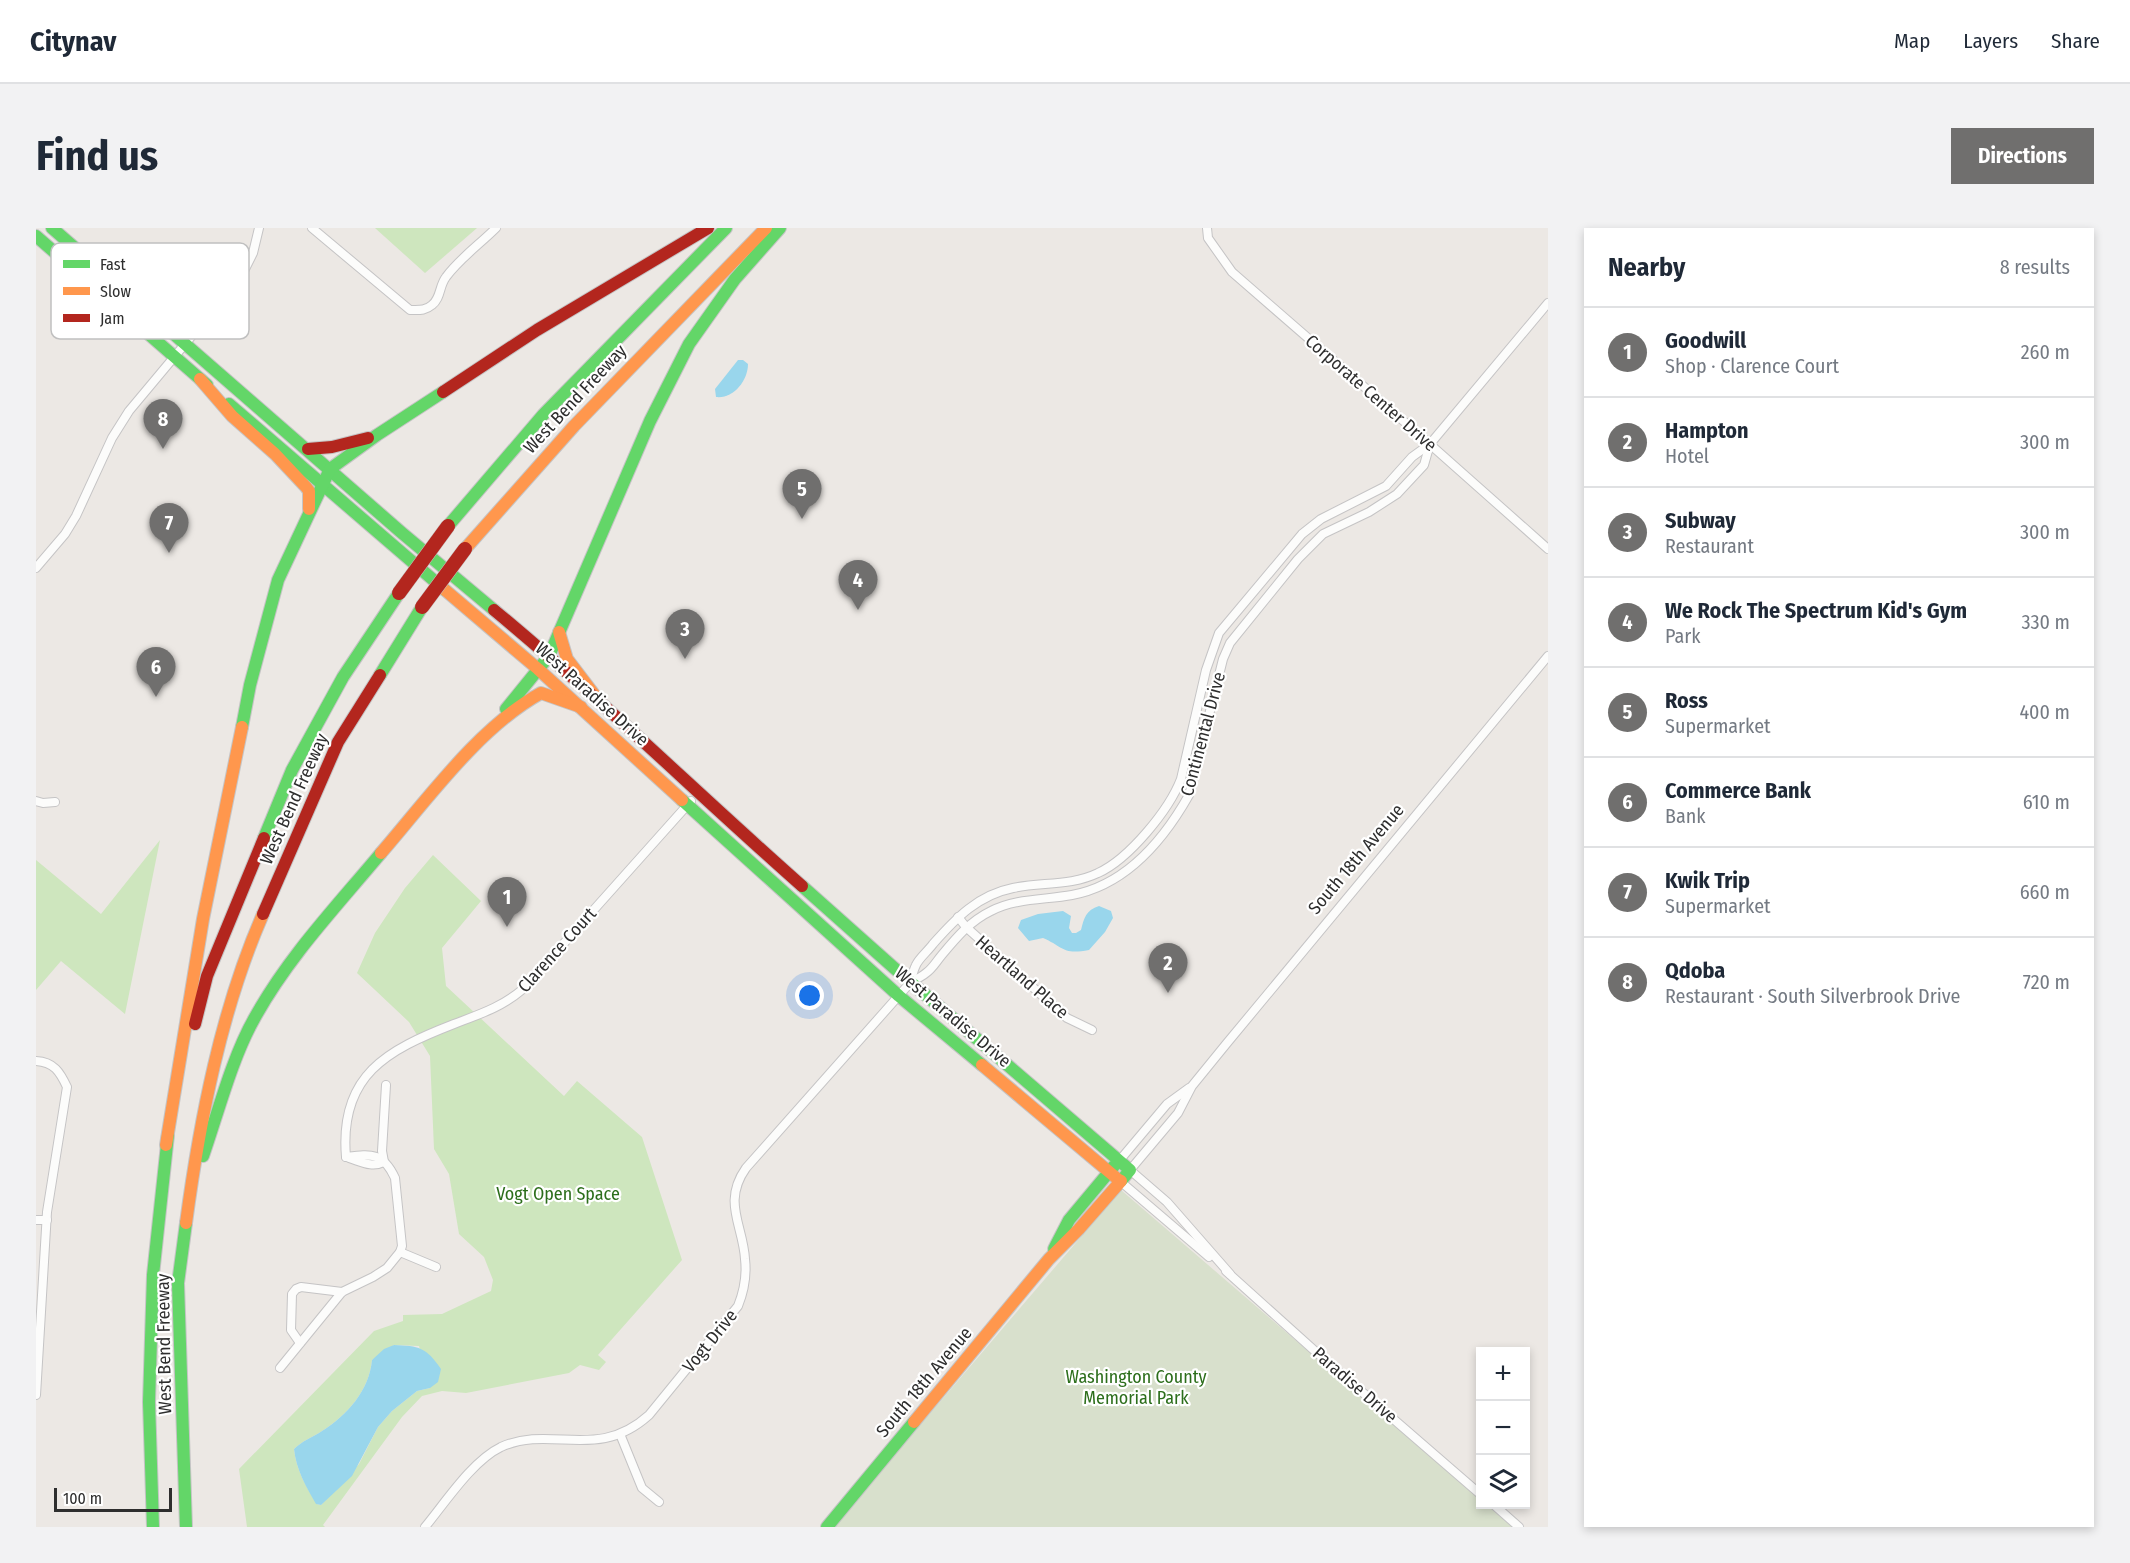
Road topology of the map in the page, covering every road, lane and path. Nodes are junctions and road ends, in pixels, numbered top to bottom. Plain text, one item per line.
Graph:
1 (52, 228) edge
2 (259, 228) edge
3 (312, 228) edge
4 (496, 228) edge
5 (708, 228) edge
6 (726, 228) edge
7 (766, 228) edge
8 (780, 228) edge
9 (1207, 228) edge
10 (36, 236) edge
11 (70, 243) edge
12 (51, 249) edge
13 (249, 262) edge
14 (1548, 303) edge
15 (155, 339) edge
16 (182, 339) edge
17 (190, 339) edge
18 (187, 343) junction
19 (175, 356) junction
20 (200, 379) junction
21 (377, 435) junction
22 (1430, 444) junction
23 (308, 449) junction
24 (330, 469) junction
25 (323, 484) junction
26 (309, 514) junction
27 (1548, 549) edge
28 (36, 568) edge
29 (559, 632) junction
30 (549, 656) junction
31 (1548, 656) edge
32 (538, 669) junction
33 (602, 705) junction
34 (581, 707) junction
35 (475, 746) junction
36 (698, 794) junction
37 (36, 801) edge
38 (55, 802) dead end
39 (687, 805) junction
40 (958, 917) junction
41 (966, 927) junction
42 (910, 983) junction
43 (898, 996) junction
44 (1092, 1030) dead end
45 (36, 1061) edge
46 (386, 1085) dead end
47 (1192, 1086) junction
48 (166, 1144) junction
49 (1119, 1161) junction
50 (384, 1162) junction
51 (1130, 1170) junction
52 (1115, 1177) junction
53 (190, 1205) junction
54 (36, 1220) edge
55 (47, 1220) junction
56 (400, 1252) junction
57 (436, 1267) dead end
58 (1230, 1274) junction
59 (342, 1292) junction
60 (300, 1343) junction
61 (280, 1368) dead end
62 (37, 1369) edge
63 (36, 1395) edge
64 (620, 1434) junction
65 (1476, 1491) edge
66 (659, 1502) dead end
67 (1499, 1509) edge
68 (153, 1527) edge
69 (186, 1527) edge
70 (425, 1527) edge
71 (827, 1527) edge
72 (1519, 1527) edge

1 - 11 main road, West Paradise Drive
2 - 13 street
3 - 4 street
5 - 21 main road
6 - 48 main road, West Bend Freeway, bridge
7 - 53 main road, West Bend Freeway, bridge
8 - 29 main road
9 - 22 street, Corporate Center Drive
10 - 12 main road, West Paradise Drive
14 - 22 street, Continental Drive
15 - 19 main road, West Paradise Drive
16 - 18 main road, West Paradise Drive
17 - 18 street
18 - 19 street
18 - 23 main road, West Paradise Drive
19 - 20 main road, West Paradise Drive
19 - 28 street
20 - 25 main road, West Paradise Drive
20 - 26 main road
21 - 23 main road
21 - 24 main road
22 - 27 street, Corporate Center Drive
22 - 40 street, Continental Drive
22 - 41 street, Continental Drive
23 - 24 main road, West Paradise Drive
24 - 25 main road
24 - 30 main road, West Paradise Drive
25 - 26 main road
25 - 32 main road, West Paradise Drive
26 - 48 main road
29 - 30 main road
29 - 33 main road
30 - 32 main road
30 - 33 main road, West Paradise Drive
31 - 47 street, South 18th Avenue
32 - 34 main road, West Paradise Drive
32 - 35 main road
33 - 36 main road, West Paradise Drive
34 - 35 main road
34 - 39 main road, West Paradise Drive
35 - 53 main road
36 - 39 street, Clarence Court
36 - 42 main road, West Paradise Drive
37 - 38 street
39 - 43 main road, West Paradise Drive
39 - 50 street, Clarence Court
40 - 41 street, Heartland Place
40 - 42 street, Continental Drive
41 - 42 street, Continental Drive
41 - 44 street, Heartland Place
42 - 43 street, Vogt Drive
42 - 49 main road, West Paradise Drive
43 - 52 main road, West Paradise Drive
43 - 64 street, Vogt Drive
45 - 55 street
46 - 50 street
47 - 49 street, South 18th Avenue
47 - 51 street, South 18th Avenue
48 - 68 main road, West Bend Freeway
49 - 51 main road, West Paradise Drive
49 - 52 main road, South 18th Avenue
50 - 56 street
51 - 52 main road, South 18th Avenue
51 - 58 street, Paradise Drive
52 - 58 street, Paradise Drive
52 - 71 main road, South 18th Avenue
53 - 69 main road, West Bend Freeway
54 - 55 street
55 - 62 street
56 - 57 street
56 - 59 street
58 - 65 street, Paradise Drive
59 - 60 street
59 - 60 street
60 - 61 street
62 - 63 street
64 - 66 street
64 - 70 street, Vogt Drive
67 - 72 street

